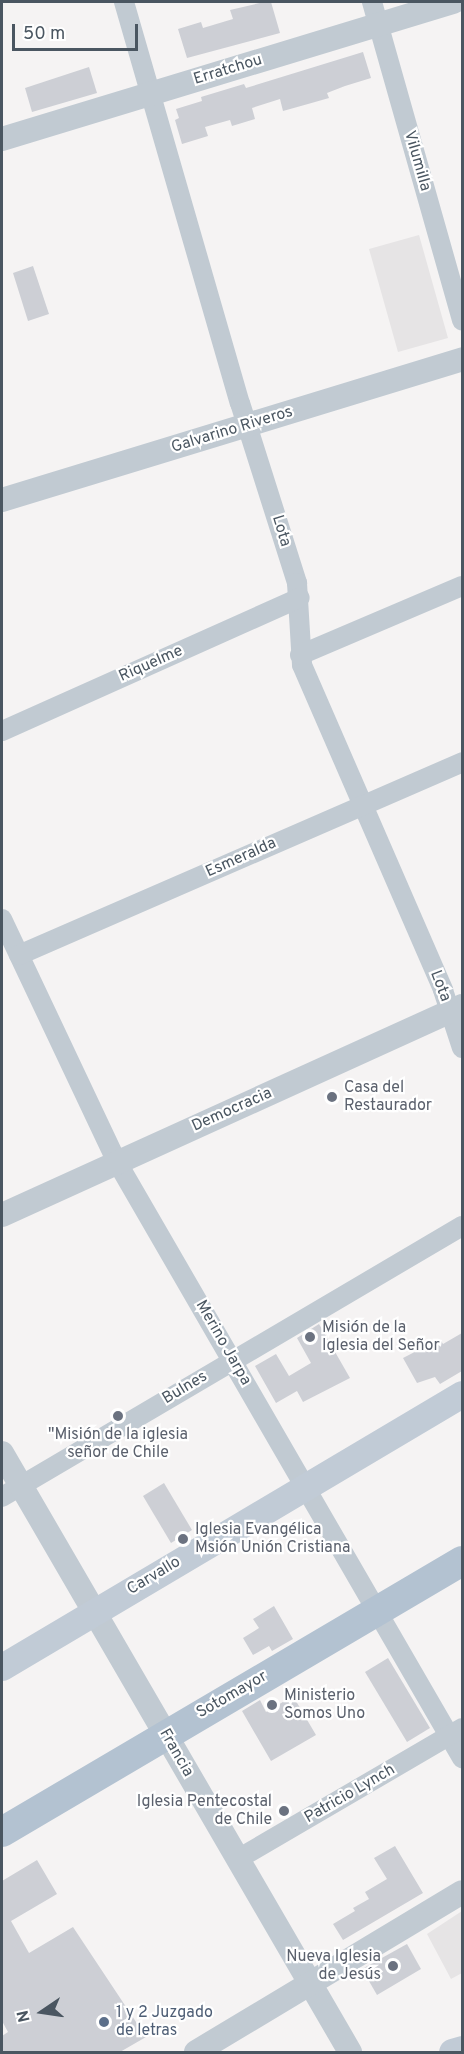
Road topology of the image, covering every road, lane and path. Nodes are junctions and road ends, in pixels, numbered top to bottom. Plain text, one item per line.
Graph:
1 (124, 2) edge
2 (372, 2) edge
3 (454, 2) edge
4 (378, 25) junction
5 (150, 94) junction
6 (2, 139) edge
7 (462, 321) edge
8 (462, 359) edge
9 (248, 425) junction
10 (2, 500) edge
11 (462, 586) edge
12 (300, 598) junction
13 (300, 655) junction
14 (2, 731) edge
15 (462, 762) edge
16 (362, 806) junction
17 (2, 919) edge
18 (19, 955) junction
19 (456, 1009) edge
20 (462, 1048) edge
21 (117, 1162) junction
22 (2, 1215) edge
23 (462, 1226) edge
24 (233, 1359) junction
25 (462, 1394) edge
26 (2, 1453) edge
27 (306, 1486) junction
28 (11, 1491) edge
29 (462, 1561) edge
30 (376, 1611) junction
31 (94, 1612) junction
32 (2, 1667) edge
33 (456, 1732) edge
34 (165, 1734) junction
35 (462, 1758) edge
36 (2, 1832) edge
37 (238, 1859) junction
38 (462, 1892) edge
39 (310, 1982) junction
40 (462, 2049) edge
41 (197, 2052) edge
42 (350, 2052) edge
43 (452, 2052) edge

1 - 5 street, Lota
2 - 4 street, Vilumilla
3 - 4 street, Erratchou
4 - 5 street, Erratchou
4 - 7 street, Vilumilla
5 - 6 street, Erratchou
5 - 9 street, Lota
8 - 9 street, Galvarino Riveros
9 - 10 street, Galvarino Riveros
9 - 12 street, Lota
11 - 13 street
12 - 13 street, Lota
12 - 14 street, Riquelme
13 - 16 street, Lota
15 - 16 street, Esmeralda
16 - 18 street, Esmeralda
16 - 19 street, Lota
17 - 18 street, Merino Jarpa
18 - 21 street, Merino Jarpa
19 - 20 street, Lota
19 - 21 street, Democracia
21 - 22 street, Democracia
21 - 24 street, Merino Jarpa
23 - 24 street, Bulnes
24 - 27 street, Merino Jarpa
24 - 28 street, Bulnes
25 - 27 main road, Carvallo
26 - 28 street, Francia
27 - 30 street, Merino Jarpa
27 - 31 main road, Carvallo
28 - 31 street, Francia
29 - 30 main road, Sotomayor
30 - 33 street, Merino Jarpa
30 - 34 main road, Sotomayor
31 - 32 main road, Carvallo
31 - 34 street, Francia
33 - 35 street, Merino Jarpa
33 - 37 street, Patricio Lynch
34 - 36 main road, Sotomayor
34 - 37 street, Francia
37 - 39 street, Francia
38 - 39 street
39 - 41 street
39 - 42 street, Francia
40 - 43 main road

